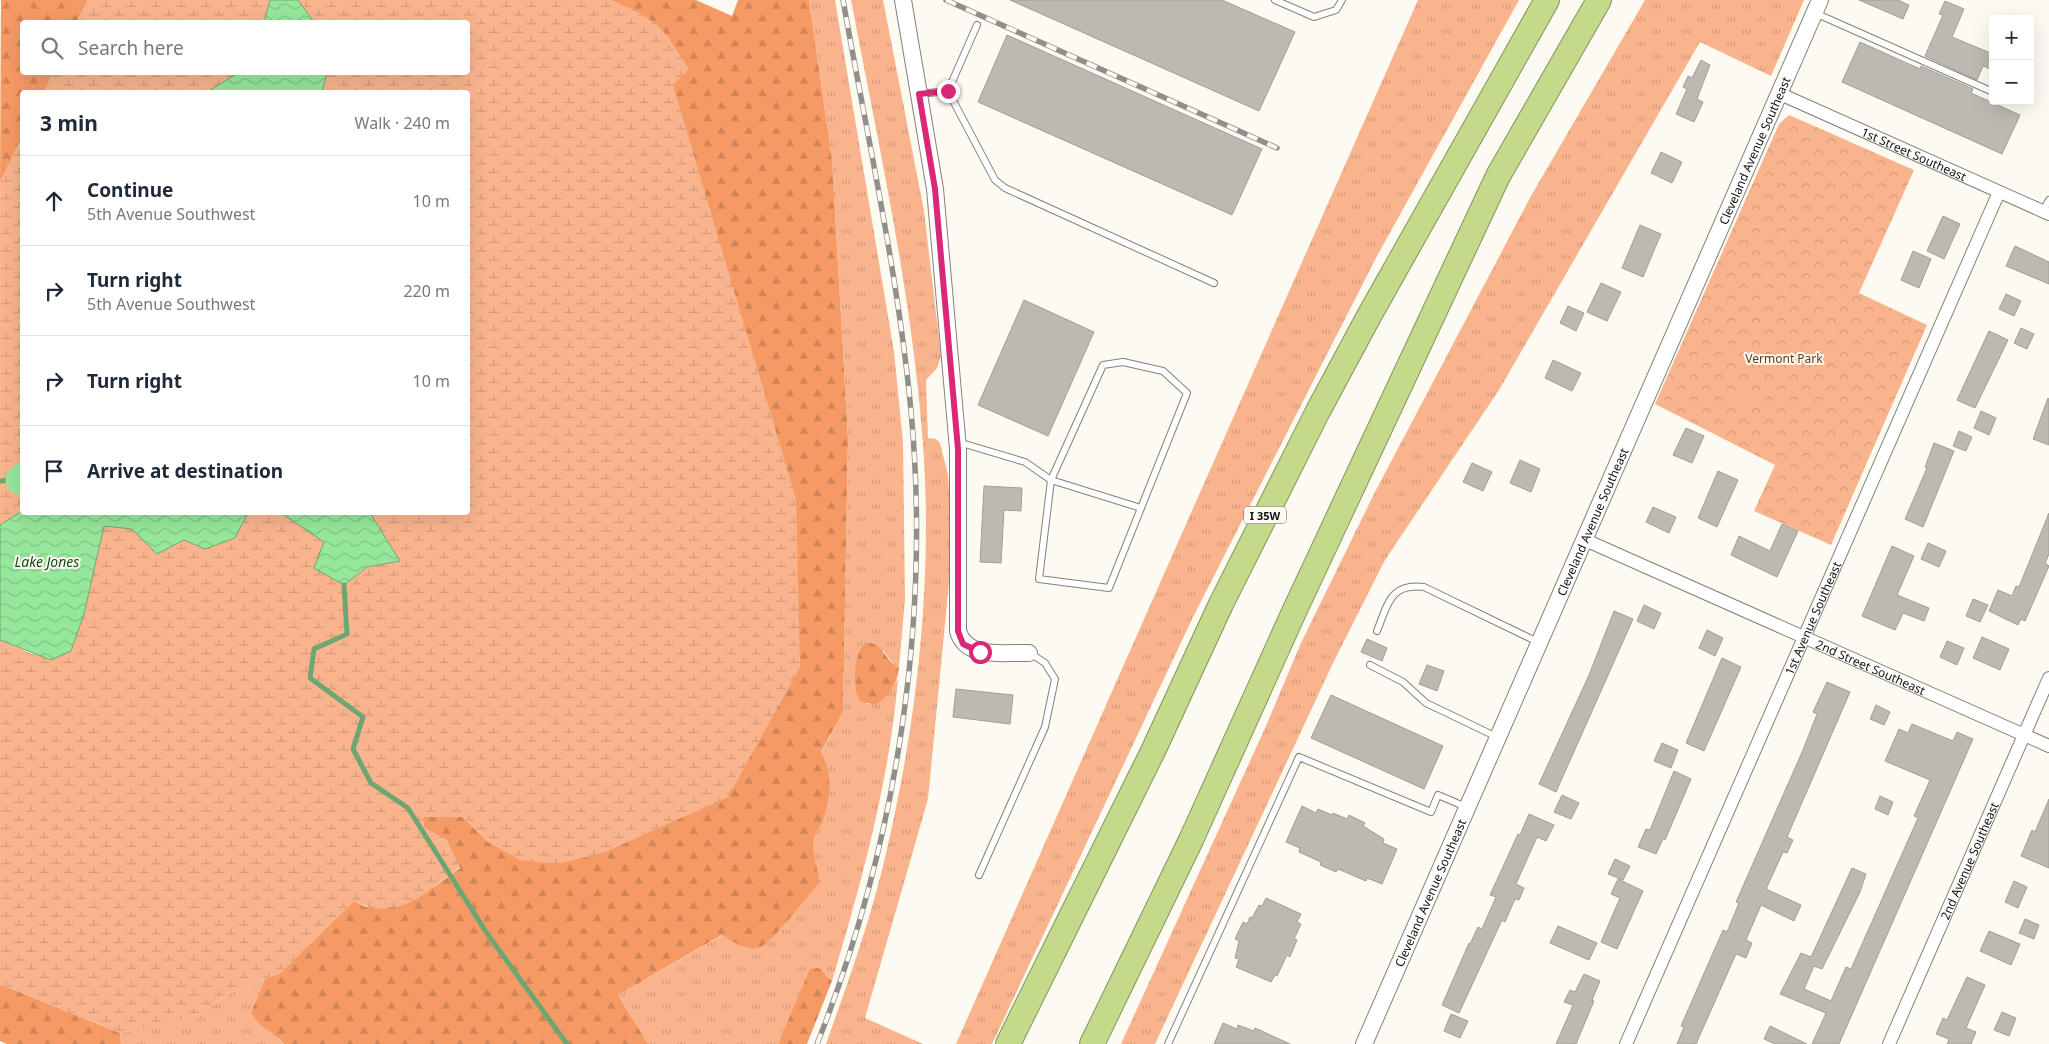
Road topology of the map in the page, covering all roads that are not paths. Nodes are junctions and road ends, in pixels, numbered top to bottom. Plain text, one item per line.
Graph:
1 (903, 0) edge
2 (1275, 0) edge
3 (1342, 0) edge
4 (1547, 0) edge
5 (1599, 0) edge
6 (1817, 6) edge
7 (977, 25) dead end
8 (1989, 90) edge
9 (948, 91) junction
10 (1778, 93) junction
11 (919, 94) junction
12 (1999, 192) junction
13 (2047, 208) edge
14 (1214, 282) dead end
15 (957, 441) junction
16 (1052, 480) junction
17 (1141, 508) junction
18 (1583, 539) junction
19 (1377, 631) dead end
20 (1804, 637) junction
21 (1538, 642) junction
22 (1029, 653) joint
23 (1370, 665) dead end
24 (2049, 678) edge
25 (2024, 735) junction
26 (1497, 737) junction
27 (2049, 746) edge
28 (1466, 807) junction
29 (979, 875) dead end
30 (1008, 1044) edge
31 (1092, 1044) edge
32 (1168, 1044) edge
33 (1364, 1044) edge
34 (1626, 1044) edge
35 (1889, 1044) edge

1 - 11 street
2 - 3 lane
4 - 30 highway, I 35W
5 - 31 highway
6 - 8 lane
6 - 10 street, Cleveland Avenue Southeast
7 - 9 lane
9 - 11 lane
9 - 14 lane
10 - 12 street, 1st Street Southeast
10 - 18 street, Cleveland Avenue Southeast
11 - 15 street
12 - 13 street, 1st Street Southeast
12 - 20 street, 1st Avenue Southeast
15 - 16 lane
15 - 22 street
16 - 17 lane
16 - 17 lane
16 - 17 lane
18 - 20 street, 2nd Street Southeast
18 - 21 street, Cleveland Avenue Southeast
19 - 21 lane
20 - 25 street, 2nd Street Southeast
20 - 34 street, 1st Avenue Southeast
21 - 26 street, Cleveland Avenue Southeast
22 - 29 lane
23 - 26 lane
24 - 25 street, 2nd Avenue Southeast
25 - 27 street, 2nd Street Southeast
25 - 35 street, 2nd Avenue Southeast
26 - 28 street, Cleveland Avenue Southeast
28 - 32 lane
28 - 33 street, Cleveland Avenue Southeast

